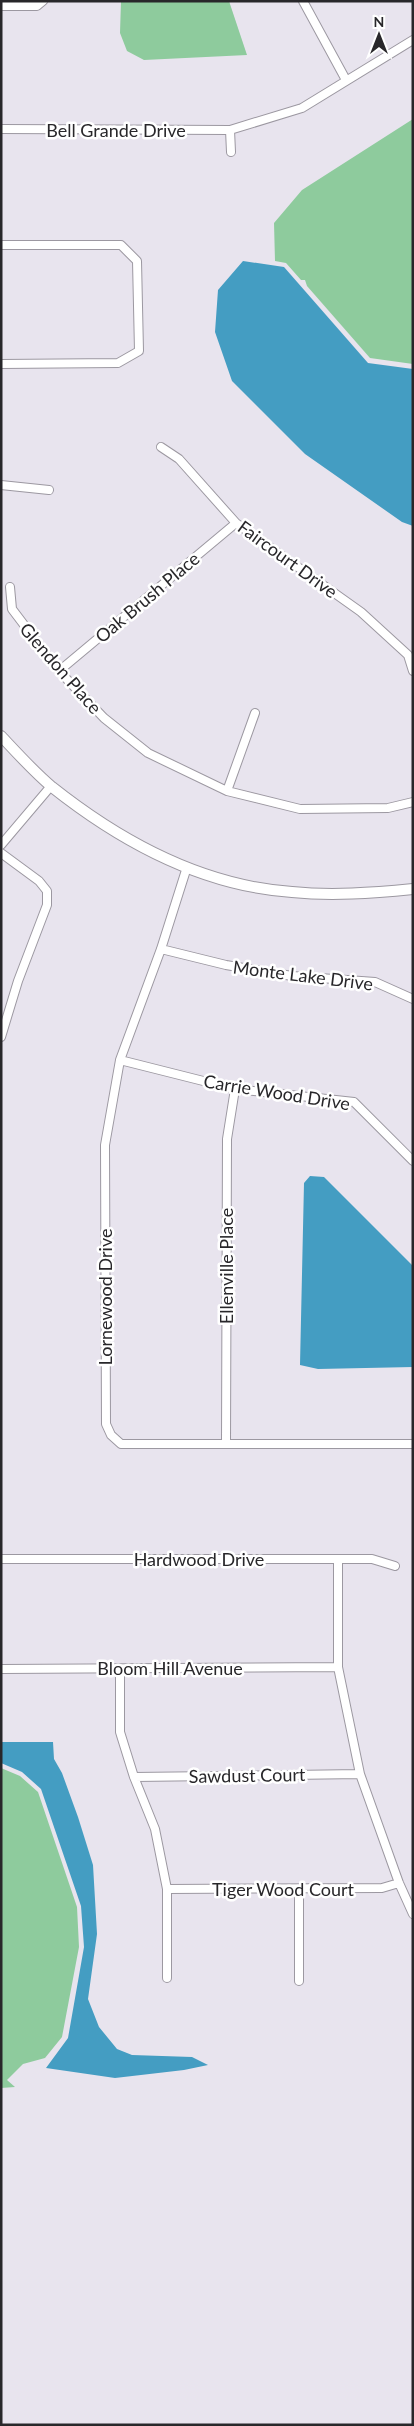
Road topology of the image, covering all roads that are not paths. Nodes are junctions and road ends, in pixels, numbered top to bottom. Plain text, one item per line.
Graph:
1 (43, 1) edge
2 (303, 1) edge
3 (1, 6) edge
4 (413, 40) edge
5 (346, 80) junction
6 (1, 129) edge
7 (230, 130) junction
8 (231, 152) dead end
9 (1, 245) edge
10 (1, 364) edge
11 (161, 447) dead end
12 (1, 485) edge
13 (49, 490) dead end
14 (236, 523) junction
15 (10, 588) dead end
16 (411, 655) edge
17 (59, 671) junction
18 (413, 671) edge
19 (255, 713) dead end
20 (1, 736) edge
21 (51, 786) junction
22 (227, 791) junction
23 (413, 802) edge
24 (1, 845) edge
25 (1, 853) edge
26 (187, 867) junction
27 (413, 889) edge
28 (162, 949) junction
29 (413, 999) edge
30 (1, 1037) edge
31 (120, 1060) junction
32 (235, 1089) junction
33 (413, 1162) edge
34 (226, 1444) junction
35 (413, 1444) edge
36 (1, 1560) edge
37 (338, 1560) junction
38 (395, 1566) dead end
39 (338, 1667) junction
40 (1, 1669) edge
41 (120, 1669) junction
42 (360, 1774) junction
43 (134, 1777) junction
44 (399, 1883) junction
45 (167, 1889) junction
46 (299, 1889) junction
47 (413, 1914) edge
48 (167, 1978) dead end
49 (299, 1981) dead end

1 - 3 street
2 - 5 street
4 - 5 street, Bell Grande Drive
5 - 7 street, Bell Grande Drive
6 - 7 street, Bell Grande Drive
7 - 8 street
9 - 10 street
11 - 14 street, Faircourt Drive
12 - 13 street
14 - 16 street, Faircourt Drive
14 - 17 street, Oak Brush Place
15 - 17 street, Glendon Place
16 - 18 street, Faircourt Drive
17 - 22 street, Glendon Place
19 - 22 street
20 - 21 street
21 - 24 street
21 - 26 street
22 - 23 street, Glendon Place
25 - 30 street
26 - 27 street
26 - 28 street, Lornewood Drive
28 - 29 street, Monte Lake Drive
28 - 31 street, Lornewood Drive
31 - 32 street, Carrie Wood Drive
31 - 34 street, Lornewood Drive
32 - 33 street, Carrie Wood Drive
32 - 34 street, Ellenville Place
34 - 35 street, Lornewood Drive
36 - 37 street, Hardwood Drive
37 - 38 street, Hardwood Drive
37 - 39 street
39 - 41 street, Bloom Hill Avenue
39 - 42 street
40 - 41 street, Bloom Hill Avenue
41 - 43 street
42 - 43 street, Sawdust Court
42 - 44 street
43 - 45 street
44 - 46 street, Tiger Wood Court
44 - 47 street
45 - 46 street, Tiger Wood Court
45 - 48 street
46 - 49 street

